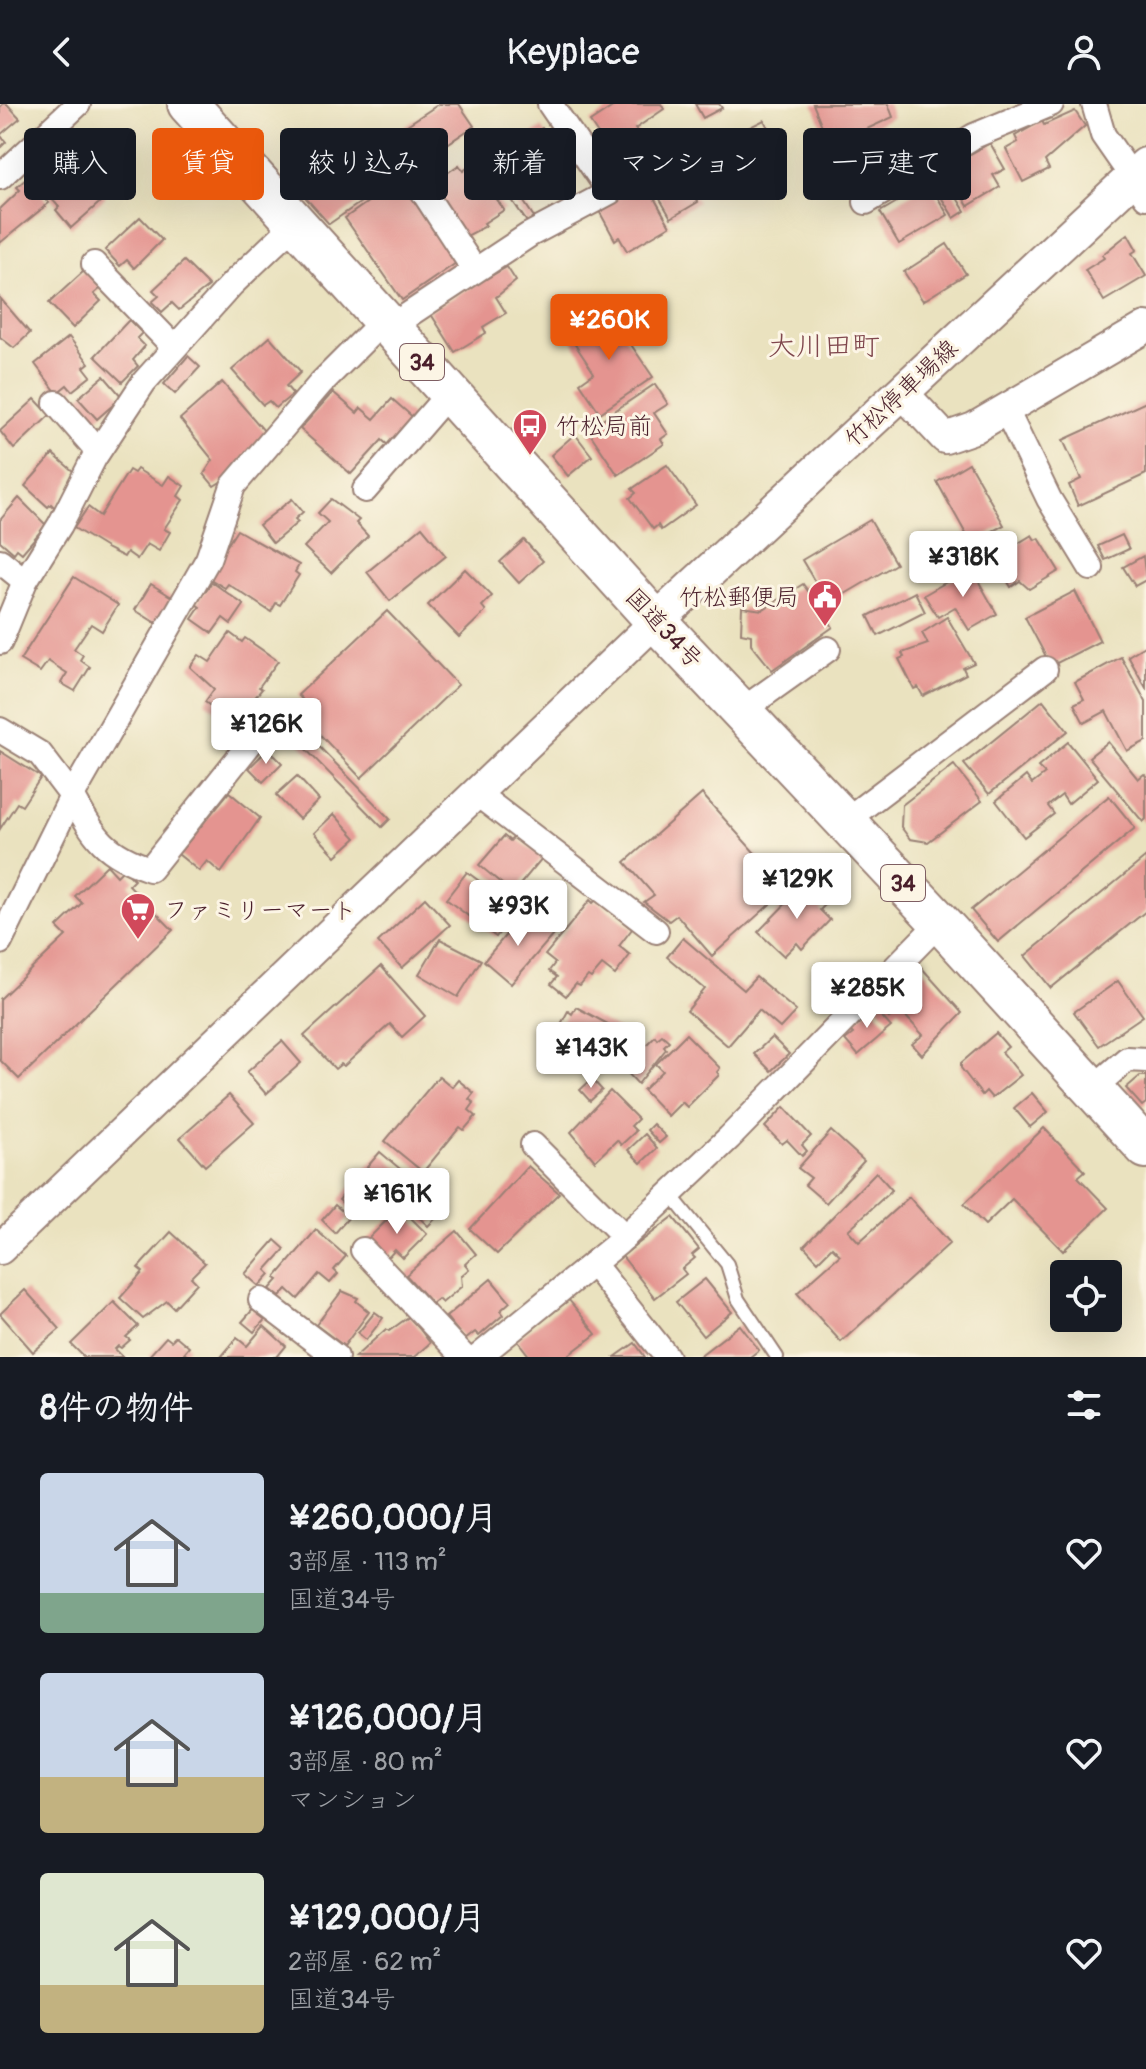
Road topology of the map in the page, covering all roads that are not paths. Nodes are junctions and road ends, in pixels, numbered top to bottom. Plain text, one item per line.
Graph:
1 (78, 104) edge
2 (188, 104) edge
3 (550, 104) edge
4 (1051, 104) edge
5 (1094, 104) edge
6 (0, 177) edge
7 (1142, 180) edge
8 (429, 200) edge
9 (866, 202) dead end
10 (296, 223) junction
11 (94, 264) dead end
12 (474, 269) junction
13 (387, 323) junction
14 (1146, 327) edge
15 (174, 347) junction
16 (902, 392) junction
17 (449, 393) junction
18 (56, 403) dead end
19 (1006, 410) junction
20 (98, 451) junction
21 (365, 490) dead end
22 (0, 561) edge
23 (1091, 568) dead end
24 (25, 581) junction
25 (656, 621) junction
26 (0, 642) edge
27 (828, 649) dead end
28 (1045, 669) dead end
29 (741, 711) junction
30 (0, 730) edge
31 (256, 736) dead end
32 (476, 793) junction
33 (72, 796) junction
34 (845, 821) junction
35 (940, 922) junction
36 (656, 931) dead end
37 (0, 942) edge
38 (1146, 1060) edge
39 (1092, 1089) junction
40 (533, 1145) dead end
41 (1146, 1148) edge
42 (670, 1194) junction
43 (625, 1237) junction
44 (0, 1249) edge
45 (363, 1250) dead end
46 (593, 1264) junction
47 (261, 1300) dead end
48 (336, 1357) edge
49 (464, 1357) edge
50 (478, 1357) edge
51 (667, 1357) edge
52 (777, 1357) edge

1 - 6 street
2 - 10 highway, 国道34号 / 34
3 - 12 street
4 - 9 street
5 - 7 street
7 - 16 main road, 竹松停車場線
8 - 12 street
10 - 13 highway, 国道34号 / 34
10 - 15 street
11 - 15 street
12 - 13 street
13 - 17 highway, 国道34号 / 34
13 - 33 street
14 - 19 street
15 - 20 street
16 - 19 street
16 - 25 main road, 竹松停車場線
17 - 21 street
17 - 25 highway, 国道34号 / 34
18 - 20 street
19 - 23 street
20 - 24 street
22 - 24 street
24 - 26 street
25 - 29 highway, 国道34号 / 34
25 - 32 street
27 - 29 street
28 - 34 street
29 - 34 highway, 国道34号 / 34
30 - 33 street
31 - 33 street
32 - 36 street
32 - 44 street
33 - 37 street
34 - 35 highway, 国道34号 / 34
35 - 39 highway, 国道34号 / 34
35 - 42 street
38 - 39 street
39 - 41 highway, 国道34号 / 34
40 - 43 street
42 - 43 street
42 - 52 lane
43 - 46 street
45 - 49 street
46 - 50 street
46 - 51 street
47 - 48 street

